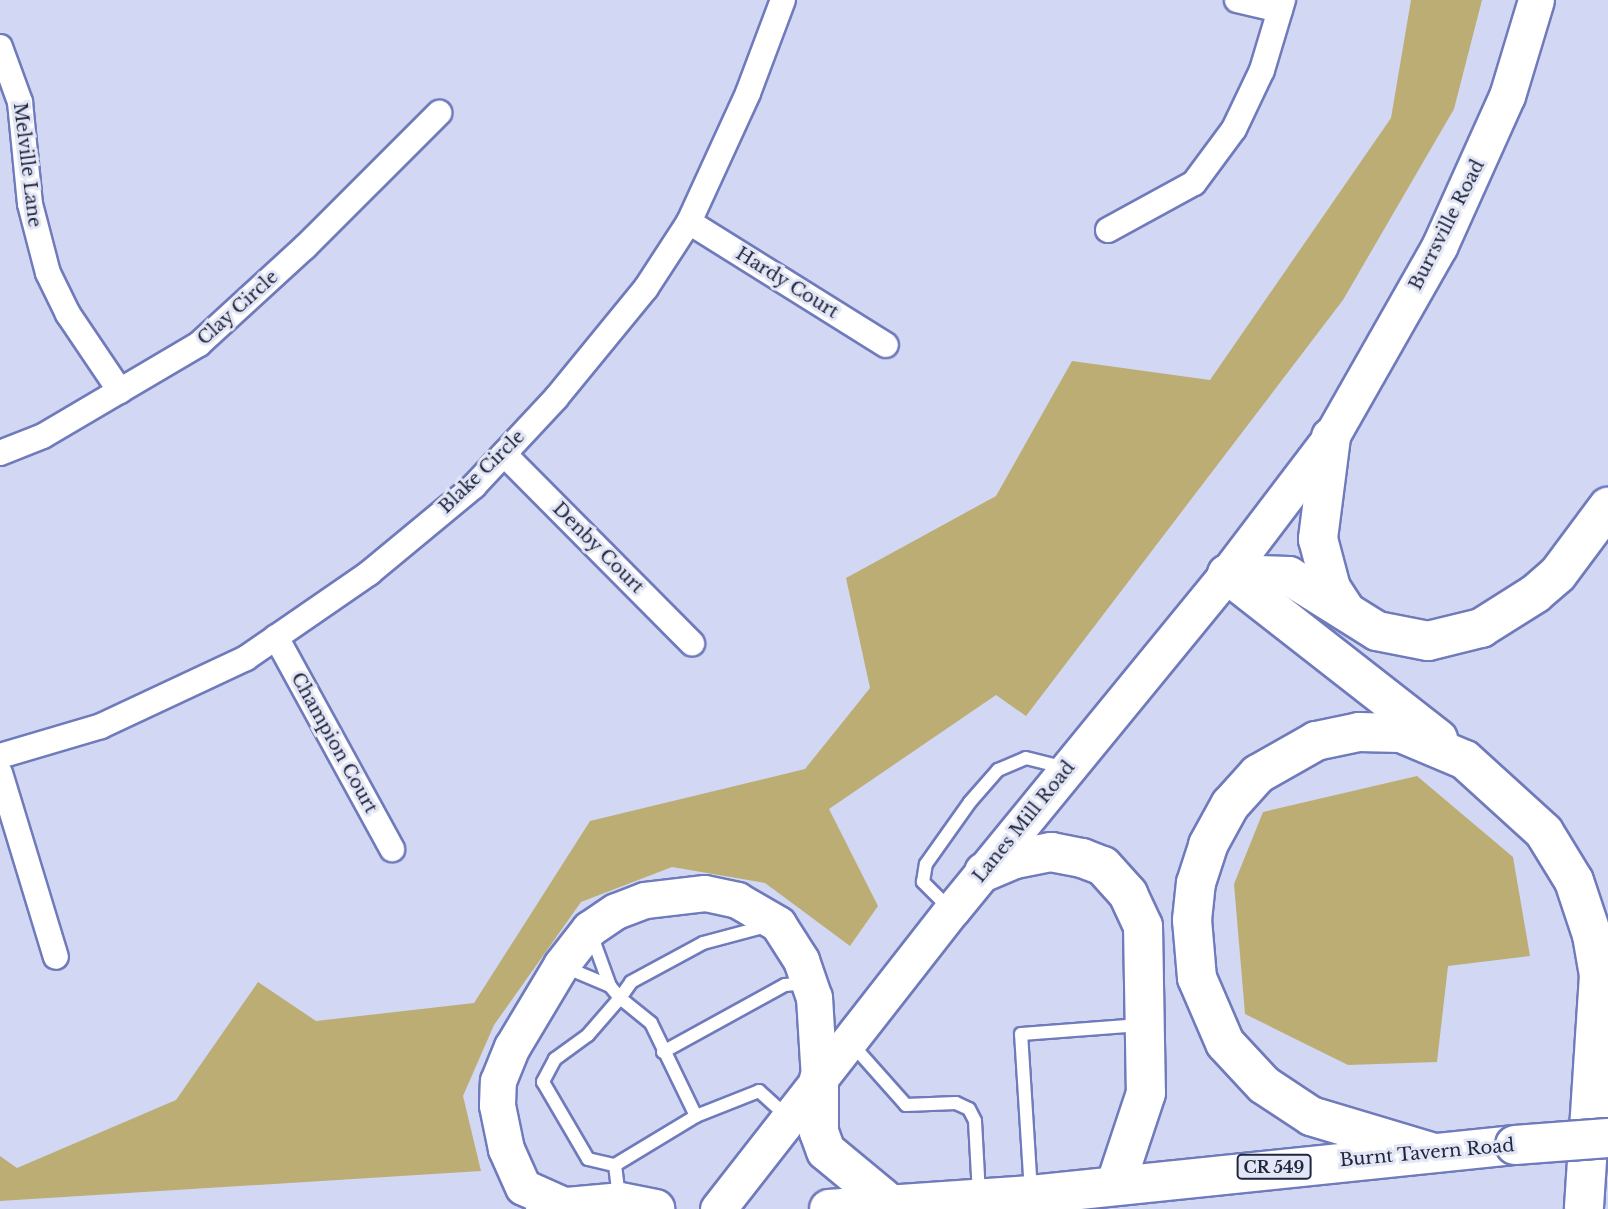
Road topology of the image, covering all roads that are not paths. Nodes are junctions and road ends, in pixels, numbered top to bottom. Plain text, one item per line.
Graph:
1 (783, 0) edge
2 (1237, 0) edge
3 (1536, 0) edge
4 (1282, 5) edge
5 (0, 47) edge
6 (439, 113) dead end
7 (689, 222) junction
8 (1108, 230) dead end
9 (886, 345) dead end
10 (120, 391) junction
11 (1331, 437) junction
12 (0, 453) edge
13 (504, 454) junction
14 (1608, 507) edge
15 (1227, 574) junction
16 (1346, 611) junction
17 (276, 638) junction
18 (692, 643) dead end
19 (0, 756) edge
20 (1465, 760) junction
21 (1067, 768) junction
22 (0, 773) edge
23 (392, 849) dead end
24 (984, 872) junction
25 (952, 910) junction
26 (778, 924) junction
27 (589, 929) junction
28 (56, 957) dead end
29 (561, 965) junction
30 (810, 983) junction
31 (610, 986) junction
32 (620, 998) junction
33 (1145, 1025) junction
34 (849, 1042) junction
35 (663, 1052) junction
36 (819, 1079) junction
37 (696, 1116) junction
38 (789, 1117) junction
39 (1608, 1138) edge
40 (1434, 1153) junction
41 (615, 1165) junction
42 (1098, 1192) junction
43 (1031, 1195) junction
44 (961, 1203) edge
45 (890, 1204) junction
46 (637, 1206) edge
47 (556, 1208) edge
48 (718, 1209) edge
49 (829, 1209) edge
50 (1584, 1209) edge

1 - 7 street, Blake Circle
2 - 4 street
3 - 11 main road, Burrsville Road
4 - 8 street
5 - 10 street, Melville Lane
6 - 10 street, Clay Circle
7 - 9 street, Hardy Court
7 - 13 street, Blake Circle
10 - 12 street, Clay Circle
11 - 15 main road, Lanes Mill Road
11 - 16 main road
13 - 17 street, Blake Circle
13 - 18 street, Denby Court
14 - 16 main road
15 - 16 main road
15 - 20 main road
15 - 21 main road, Lanes Mill Road
17 - 19 street, Blake Circle
17 - 23 street, Champion Court
20 - 40 main road
20 - 50 main road
21 - 24 main road, Lanes Mill Road
21 - 25 lane
22 - 28 street
24 - 25 main road, Lanes Mill Road
24 - 33 main road
25 - 34 main road, Lanes Mill Road
26 - 27 main road
26 - 30 main road
26 - 32 lane
27 - 29 main road
27 - 31 lane
29 - 31 lane
29 - 47 main road
30 - 35 lane
30 - 36 main road
31 - 32 lane
32 - 35 lane
32 - 41 lane
33 - 42 main road
33 - 43 lane
34 - 36 main road, Lanes Mill Road
34 - 44 lane
35 - 37 lane
36 - 38 main road, Lanes Mill Road
36 - 45 main road
37 - 38 lane
37 - 41 lane
38 - 48 main road, Lanes Mill Road
39 - 40 main road, Burnt Tavern Road / CR 549, bridge
40 - 42 main road, Burnt Tavern Road / CR 549
41 - 46 lane
42 - 43 main road, Burnt Tavern Road / CR 549
43 - 44 main road, Burnt Tavern Road / CR 549
44 - 45 main road, Burnt Tavern Road / CR 549
45 - 49 main road, Burnt Tavern Road / CR 549
46 - 47 main road

